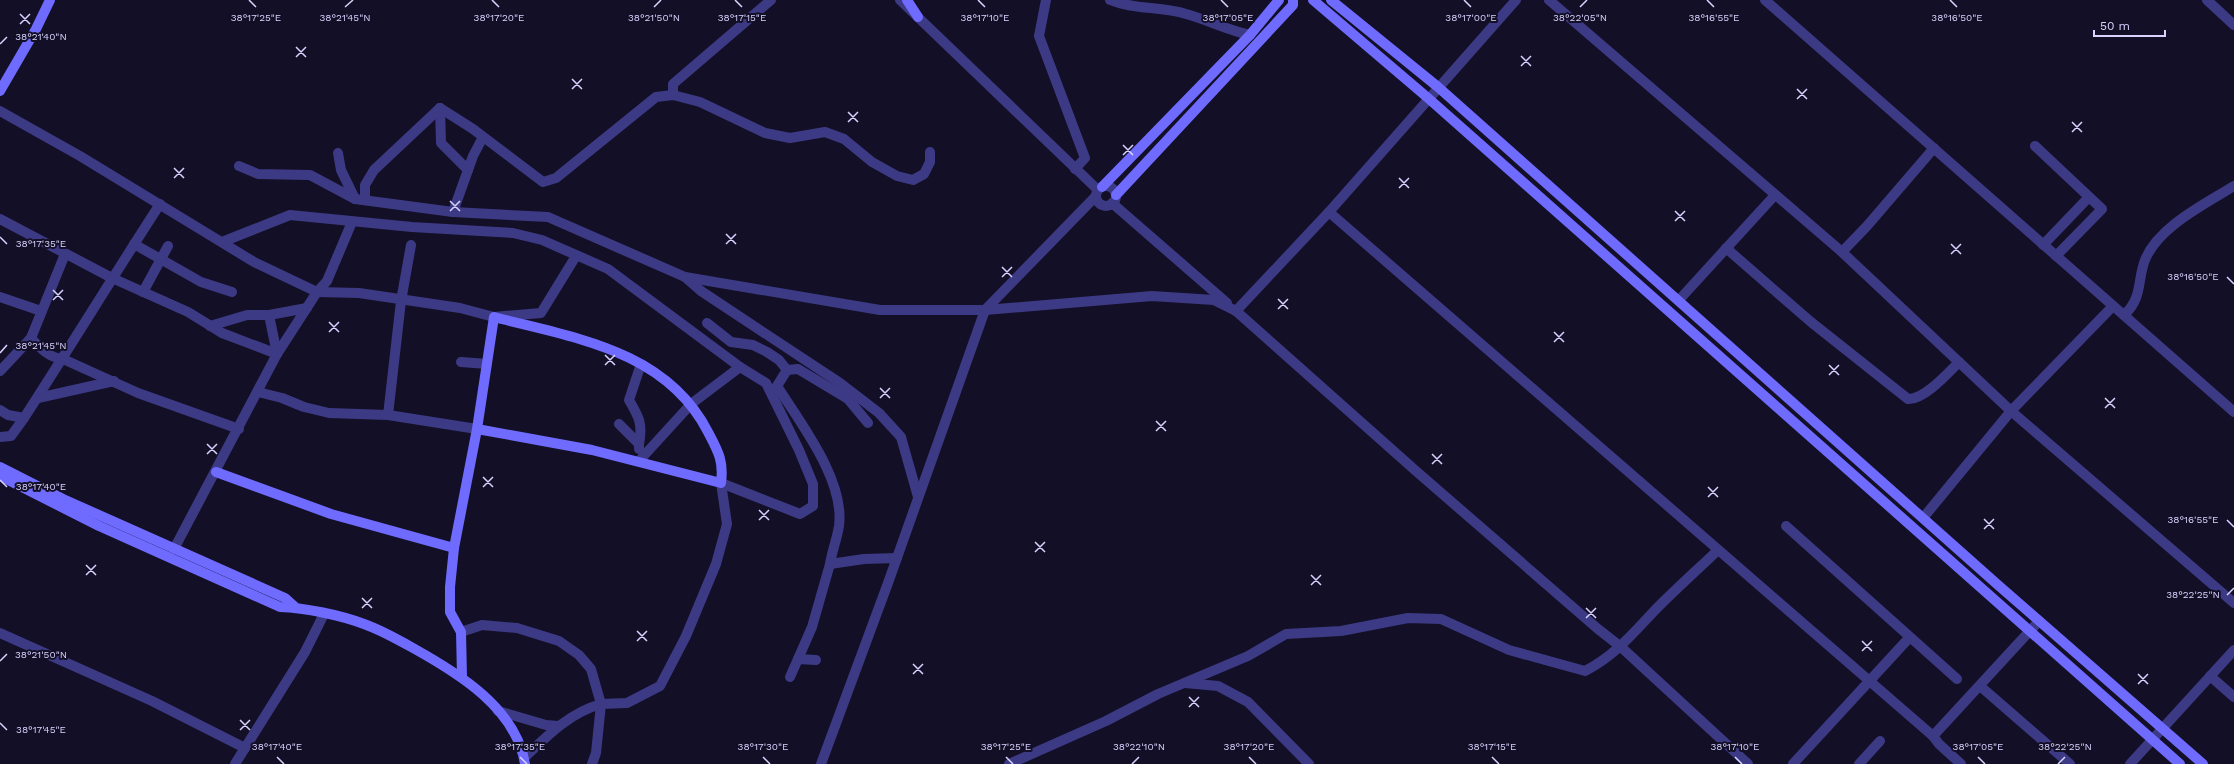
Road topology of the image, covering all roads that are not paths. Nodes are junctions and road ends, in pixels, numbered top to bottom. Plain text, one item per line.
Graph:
1 (50, 0) edge
2 (771, 0) edge
3 (900, 0) edge
4 (907, 0) edge
5 (1046, 0) edge
6 (1110, 0) edge
7 (1279, 0) edge
8 (1293, 0) edge
9 (1313, 0) edge
10 (1331, 0) edge
11 (1516, 0) edge
12 (1549, 0) edge
13 (1766, 0) edge
14 (2208, 0) edge
15 (918, 16) junction
16 (2234, 25) edge
17 (1250, 35) junction
18 (1438, 87) junction
19 (0, 91) edge
20 (673, 95) junction
21 (1428, 98) junction
22 (440, 108) junction
23 (0, 111) edge
24 (484, 137) junction
25 (2035, 146) dead end
26 (1934, 148) junction
27 (930, 152) dead end
28 (338, 153) dead end
29 (239, 166) dead end
30 (1075, 169) junction
31 (468, 170) junction
32 (2234, 186) edge
33 (1099, 191) junction
34 (1775, 195) junction
35 (2089, 197) junction
36 (1114, 199) junction
37 (360, 200) junction
38 (160, 204) junction
39 (453, 212) junction
40 (1329, 212) junction
41 (0, 219) edge
42 (352, 222) junction
43 (222, 242) junction
44 (134, 244) junction
45 (2043, 244) junction
46 (411, 245) dead end
47 (168, 246) dead end
48 (1726, 248) junction
49 (1842, 252) junction
50 (65, 254) junction
51 (576, 256) junction
52 (2056, 256) junction
53 (161, 259) junction
54 (685, 277) junction
55 (112, 278) junction
56 (143, 292) junction
57 (232, 292) dead end
58 (317, 292) junction
59 (0, 298) edge
60 (1679, 300) junction
61 (401, 301) junction
62 (2113, 306) junction
63 (307, 308) junction
64 (985, 310) junction
65 (41, 311) junction
66 (1236, 311) junction
67 (269, 315) junction
68 (2124, 316) junction
69 (494, 317) junction
70 (707, 323) dead end
71 (210, 326) junction
72 (31, 338) junction
73 (277, 354) junction
74 (63, 359) junction
75 (461, 362) dead end
76 (1958, 362) junction
77 (487, 364) junction
78 (641, 364) junction
79 (740, 366) junction
80 (787, 370) junction
81 (0, 371) edge
82 (114, 381) junction
83 (258, 392) junction
84 (38, 398) junction
85 (691, 404) junction
86 (0, 410) edge
87 (2011, 410) junction
88 (2234, 412) edge
89 (388, 415) junction
90 (24, 418) junction
91 (868, 423) dead end
92 (619, 424) dead end
93 (239, 429) junction
94 (477, 429) junction
95 (0, 437) edge
96 (639, 444) junction
97 (638, 461) junction
98 (0, 467) edge
99 (216, 472) junction
100 (0, 476) edge
101 (721, 483) junction
102 (918, 497) junction
103 (1923, 518) junction
104 (1786, 526) dead end
105 (454, 548) junction
106 (174, 549) junction
107 (1718, 550) junction
108 (897, 558) junction
109 (830, 564) junction
110 (2234, 603) edge
111 (295, 608) junction
112 (324, 614) junction
113 (2040, 621) junction
114 (461, 632) junction
115 (2031, 632) junction
116 (0, 633) edge
117 (1909, 638) junction
118 (1621, 647) junction
119 (2234, 650) edge
120 (798, 658) junction
121 (816, 660) dead end
122 (2210, 676) junction
123 (462, 677) junction
124 (790, 677) dead end
125 (1957, 679) dead end
126 (1871, 681) junction
127 (1184, 683) junction
128 (1980, 686) junction
129 (2234, 697) edge
130 (601, 704) junction
131 (498, 711) junction
132 (558, 726) junction
133 (2162, 728) junction
134 (1934, 736) junction
135 (2152, 740) junction
136 (1880, 741) dead end
137 (245, 748) junction
138 (525, 761) edge
139 (235, 764) edge
140 (592, 764) edge
141 (820, 764) edge
142 (1009, 764) edge
143 (1309, 764) edge
144 (1748, 764) edge
145 (1793, 764) edge
146 (1859, 764) edge
147 (1961, 764) edge
148 (2070, 764) edge
149 (2130, 764) edge
150 (2180, 764) edge
151 (2203, 764) edge

1 - 19 street
2 - 20 street
3 - 15 street
4 - 15 street
5 - 30 street
6 - 17 street
7 - 17 street
8 - 36 street
9 - 21 street
10 - 18 street
11 - 18 street
12 - 34 street
13 - 26 street
14 - 16 street
15 - 30 street
17 - 33 street
18 - 21 street
18 - 60 street
20 - 24 street
20 - 27 street
21 - 40 street
21 - 115 street
22 - 24 street
22 - 31 street
22 - 37 street
23 - 38 street
24 - 31 street
25 - 35 street
26 - 45 street
26 - 49 street
28 - 37 street
29 - 37 street
30 - 33 street
31 - 39 street
32 - 68 street
33 - 36 street
33 - 36 street
33 - 64 street
34 - 48 street
34 - 49 street
35 - 45 street
35 - 52 street
36 - 66 street
37 - 39 street
38 - 43 street
38 - 44 street
39 - 54 street
40 - 66 street
40 - 107 street
41 - 50 street
42 - 43 street
42 - 51 street
42 - 58 street
43 - 58 street
44 - 53 street
44 - 55 street
45 - 52 street
46 - 61 street
47 - 53 street
48 - 60 street
48 - 76 street
49 - 76 street
50 - 55 street
50 - 65 street
51 - 69 street
51 - 79 street
52 - 62 street
53 - 56 street
53 - 57 street
54 - 64 street
54 - 102 street
55 - 56 street
55 - 74 street
56 - 71 street
58 - 61 street
58 - 63 street
59 - 65 street
60 - 103 street
61 - 69 street
61 - 89 street
62 - 68 street
62 - 87 street
63 - 67 street
63 - 73 street
64 - 66 street
64 - 102 street
65 - 72 street
66 - 118 street
67 - 71 street
67 - 73 street
68 - 88 street
69 - 77 street
69 - 78 street
70 - 80 street
71 - 73 street
72 - 74 street
72 - 81 street
73 - 83 street
74 - 82 street
74 - 84 street
75 - 77 street
76 - 87 street
77 - 94 street
78 - 85 street
78 - 96 street
79 - 85 street
79 - 101 street
80 - 91 street
80 - 109 street
82 - 84 street
82 - 93 street
83 - 89 street
83 - 93 street
84 - 90 street
85 - 97 street
85 - 101 street
86 - 90 street
87 - 103 street
87 - 110 street
89 - 94 street
90 - 95 street
92 - 96 street
93 - 99 street
94 - 97 street
94 - 105 street
96 - 97 street
97 - 101 street
98 - 106 street
99 - 105 street
99 - 106 street
100 - 111 street
101 - 130 street
102 - 108 street
103 - 113 street
104 - 117 street
105 - 114 street
106 - 111 street
107 - 118 street
107 - 126 street
108 - 109 street
108 - 141 street
109 - 120 street
111 - 112 street
112 - 123 street
112 - 137 street
113 - 115 street
113 - 133 street
114 - 123 street
114 - 130 street
115 - 128 street
115 - 135 street
116 - 137 street
117 - 125 street
117 - 126 street
118 - 127 street
118 - 144 street
119 - 122 street
120 - 121 street
120 - 124 street
122 - 129 street
122 - 133 street
123 - 131 street
126 - 134 street
126 - 145 street
127 - 142 street
127 - 143 street
128 - 134 street
128 - 148 street
130 - 132 street
130 - 140 street
131 - 132 street
131 - 138 street
132 - 138 street
133 - 135 street
133 - 151 street
134 - 147 street
135 - 149 street
135 - 150 street
136 - 146 street
137 - 139 street

